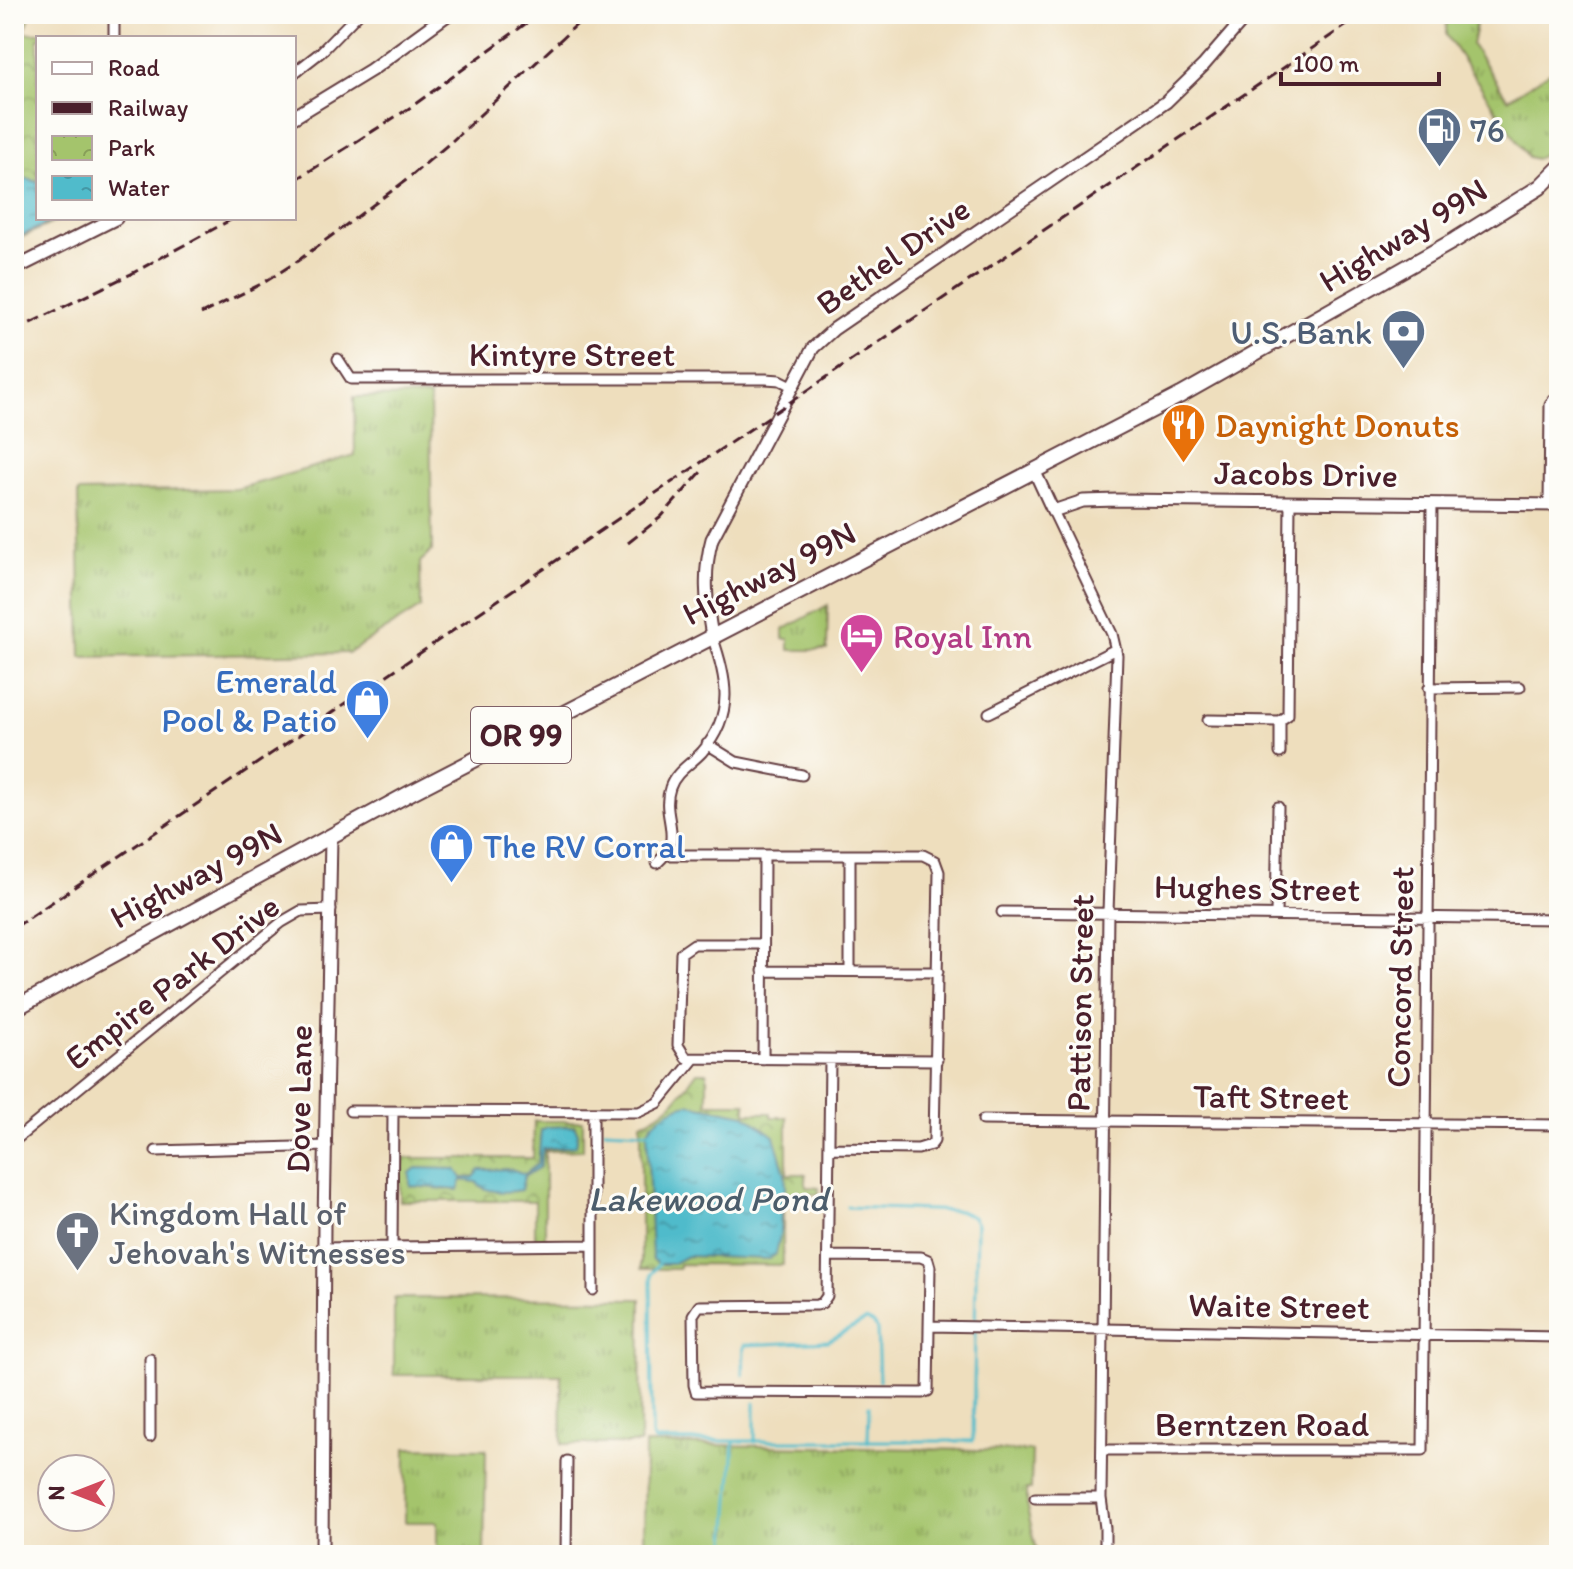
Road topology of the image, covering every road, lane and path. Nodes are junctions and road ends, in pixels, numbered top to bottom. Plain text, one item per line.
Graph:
1 (114, 14) edge
2 (358, 14) edge
3 (448, 14) edge
4 (1248, 14) edge
5 (114, 36) edge
6 (296, 71) edge
7 (296, 116) edge
8 (1559, 168) edge
9 (1553, 180) edge
10 (112, 220) edge
11 (14, 269) edge
12 (338, 359) dead end
13 (792, 386) junction
14 (1559, 399) edge
15 (1034, 470) junction
16 (1290, 503) junction
17 (1432, 504) junction
18 (1554, 505) edge
19 (1053, 511) junction
20 (712, 636) junction
21 (1116, 649) junction
22 (1520, 687) dead end
23 (1429, 688) junction
24 (989, 713) dead end
25 (1208, 720) dead end
26 (1280, 721) junction
27 (707, 744) junction
28 (1280, 753) dead end
29 (802, 775) dead end
30 (1278, 807) dead end
31 (331, 837) junction
32 (666, 855) junction
33 (850, 855) junction
34 (764, 856) junction
35 (657, 863) dead end
36 (331, 910) junction
37 (1002, 912) dead end
38 (1108, 912) junction
39 (1276, 915) junction
40 (1427, 917) junction
41 (1559, 919) edge
42 (763, 944) junction
43 (763, 971) junction
44 (850, 971) junction
45 (938, 972) junction
46 (14, 1009) edge
47 (694, 1059) junction
48 (763, 1059) junction
49 (830, 1060) junction
50 (937, 1060) junction
51 (350, 1111) dead end
52 (393, 1112) junction
53 (593, 1113) junction
54 (983, 1120) dead end
55 (1105, 1121) junction
56 (1425, 1125) junction
57 (1559, 1125) edge
58 (14, 1141) edge
59 (327, 1146) junction
60 (829, 1148) junction
61 (156, 1151) dead end
62 (593, 1245) junction
63 (392, 1247) junction
64 (324, 1248) junction
65 (828, 1256) junction
66 (593, 1290) dead end
67 (930, 1326) junction
68 (1103, 1328) junction
69 (1423, 1335) junction
70 (1559, 1337) edge
71 (150, 1359) dead end
72 (150, 1437) dead end
73 (1102, 1450) junction
74 (1423, 1450) joint
75 (567, 1461) dead end
76 (1035, 1498) dead end
77 (1101, 1498) junction
78 (322, 1555) edge
79 (566, 1555) edge
80 (1105, 1555) edge

1 - 5 street
2 - 6 street
3 - 7 main road
4 - 13 street, Bethel Drive
8 - 9 main road, Highway 99N / OR 99
9 - 15 main road, Highway 99N / OR 99
10 - 11 main road
12 - 13 street, Kintyre Street
13 - 20 street, Bethel Drive
14 - 18 street
15 - 19 street, Pattison Street
15 - 20 main road, Highway 99N / OR 99
16 - 17 street, Jacobs Drive
16 - 19 street, Jacobs Drive
16 - 26 street
17 - 18 street, Jacobs Drive
17 - 23 street, Concord Street
19 - 21 street, Pattison Street
20 - 27 street
20 - 31 main road, Highway 99N / OR 99
21 - 24 street
21 - 38 street, Pattison Street
22 - 23 street
23 - 40 street, Concord Street
25 - 26 street
26 - 28 street
27 - 29 street
27 - 32 street
30 - 39 street
31 - 36 street, Dove Lane
31 - 46 main road, Highway 99N / OR 99
32 - 34 street
32 - 35 street
33 - 34 street
33 - 44 street
33 - 45 street
34 - 42 street
36 - 58 street, Empire Park Drive
36 - 59 street, Dove Lane
37 - 38 street, Hughes Street
38 - 39 street, Hughes Street
38 - 55 street, Pattison Street
39 - 40 street, Hughes Street
40 - 41 street, Hughes Street
40 - 56 street, Concord Street
42 - 43 street
42 - 47 street
43 - 44 street
43 - 48 street
44 - 45 street
45 - 50 street
47 - 48 street
47 - 53 street
48 - 49 street
49 - 50 street
49 - 60 street
50 - 60 street
51 - 52 street
52 - 53 street
52 - 63 street
53 - 62 street
54 - 55 street, Taft Street
55 - 56 street, Taft Street
55 - 68 street, Pattison Street
56 - 57 street, Taft Street
56 - 69 street, Concord Street
59 - 61 street
59 - 64 street, Dove Lane
60 - 65 street
62 - 63 street
62 - 66 street
63 - 64 street
64 - 78 street, Dove Lane
65 - 67 street
65 - 67 street
67 - 68 street, Waite Street
68 - 69 street, Waite Street
68 - 73 street, Pattison Street
69 - 70 street, Waite Street
69 - 74 street, Concord Street
71 - 72 street
73 - 74 street, Berntzen Road
73 - 77 street, Pattison Street
75 - 79 street
76 - 77 street
77 - 80 street, Pattison Street

